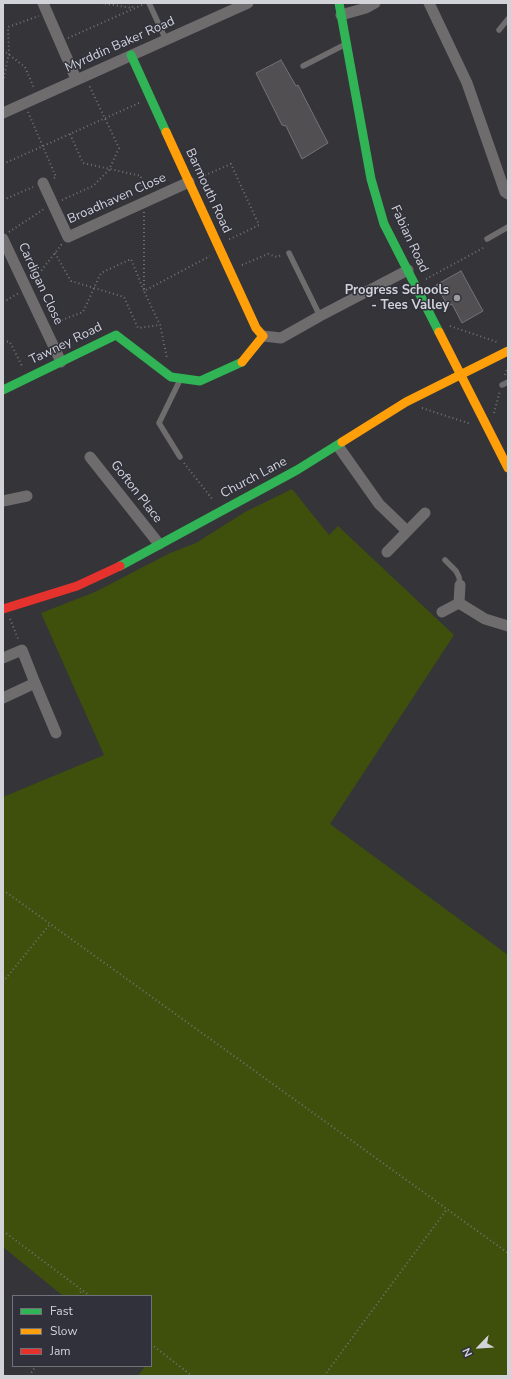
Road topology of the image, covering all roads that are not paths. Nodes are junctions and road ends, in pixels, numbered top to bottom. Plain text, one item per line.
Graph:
1 (148, 3) edge
2 (248, 3) edge
3 (339, 3) edge
4 (375, 3) edge
5 (429, 3) edge
6 (45, 8) edge
7 (341, 14) junction
8 (508, 19) edge
9 (500, 30) dead end
10 (166, 40) junction
11 (346, 44) junction
12 (131, 55) junction
13 (303, 66) dead end
14 (81, 78) junction
15 (3, 113) edge
16 (189, 182) junction
17 (43, 183) road end
18 (508, 194) edge
19 (508, 227) edge
20 (487, 239) road end
21 (3, 240) edge
22 (289, 253) road end
23 (408, 270) junction
24 (320, 316) junction
25 (263, 336) junction
26 (508, 351) edge
27 (61, 362) junction
28 (461, 375) junction
29 (180, 380) junction
30 (508, 382) edge
31 (502, 384) dead end
32 (3, 390) edge
33 (338, 446) junction
34 (90, 457) dead end
35 (180, 457) road end
36 (508, 467) edge
37 (27, 496) dead end
38 (3, 501) edge
39 (425, 512) dead end
40 (407, 531) junction
41 (159, 544) junction
42 (387, 552) dead end
43 (445, 560) dead end
44 (460, 585) joint
45 (459, 603) junction
46 (3, 609) edge
47 (442, 612) dead end
48 (508, 626) edge
49 (3, 658) edge
50 (35, 684) junction
51 (3, 698) edge
52 (56, 733) dead end

1 - 10 lane
2 - 10 street, Myrddin Baker Road
3 - 7 street, Fabian Road
4 - 7 street
5 - 18 street
6 - 14 street
7 - 11 street, Fabian Road
8 - 9 lane
10 - 12 street, Myrddin Baker Road
11 - 13 lane
11 - 23 street, Fabian Road
12 - 14 street, Myrddin Baker Road
12 - 16 street, Barmouth Road
14 - 15 street, Myrddin Baker Road
16 - 17 street, Broadhaven Close
16 - 25 street, Barmouth Road
19 - 20 lane
21 - 27 street, Cardigan Close
22 - 24 lane
23 - 24 street
23 - 28 street, Fabian Road
24 - 25 street
25 - 29 street, Tawney Road
26 - 28 street, Church Lane
27 - 29 street, Tawney Road
27 - 32 street, Tawney Road
28 - 33 street, Church Lane
28 - 36 street, Fabian Road
29 - 35 lane
30 - 31 lane
33 - 40 street
33 - 41 street, Church Lane
34 - 41 street, Gofton Place
37 - 38 street
39 - 40 street
40 - 42 street
41 - 46 street, Church Lane
43 - 44 lane
44 - 45 street
45 - 47 street
45 - 48 street
49 - 50 street
50 - 51 street
50 - 52 street

